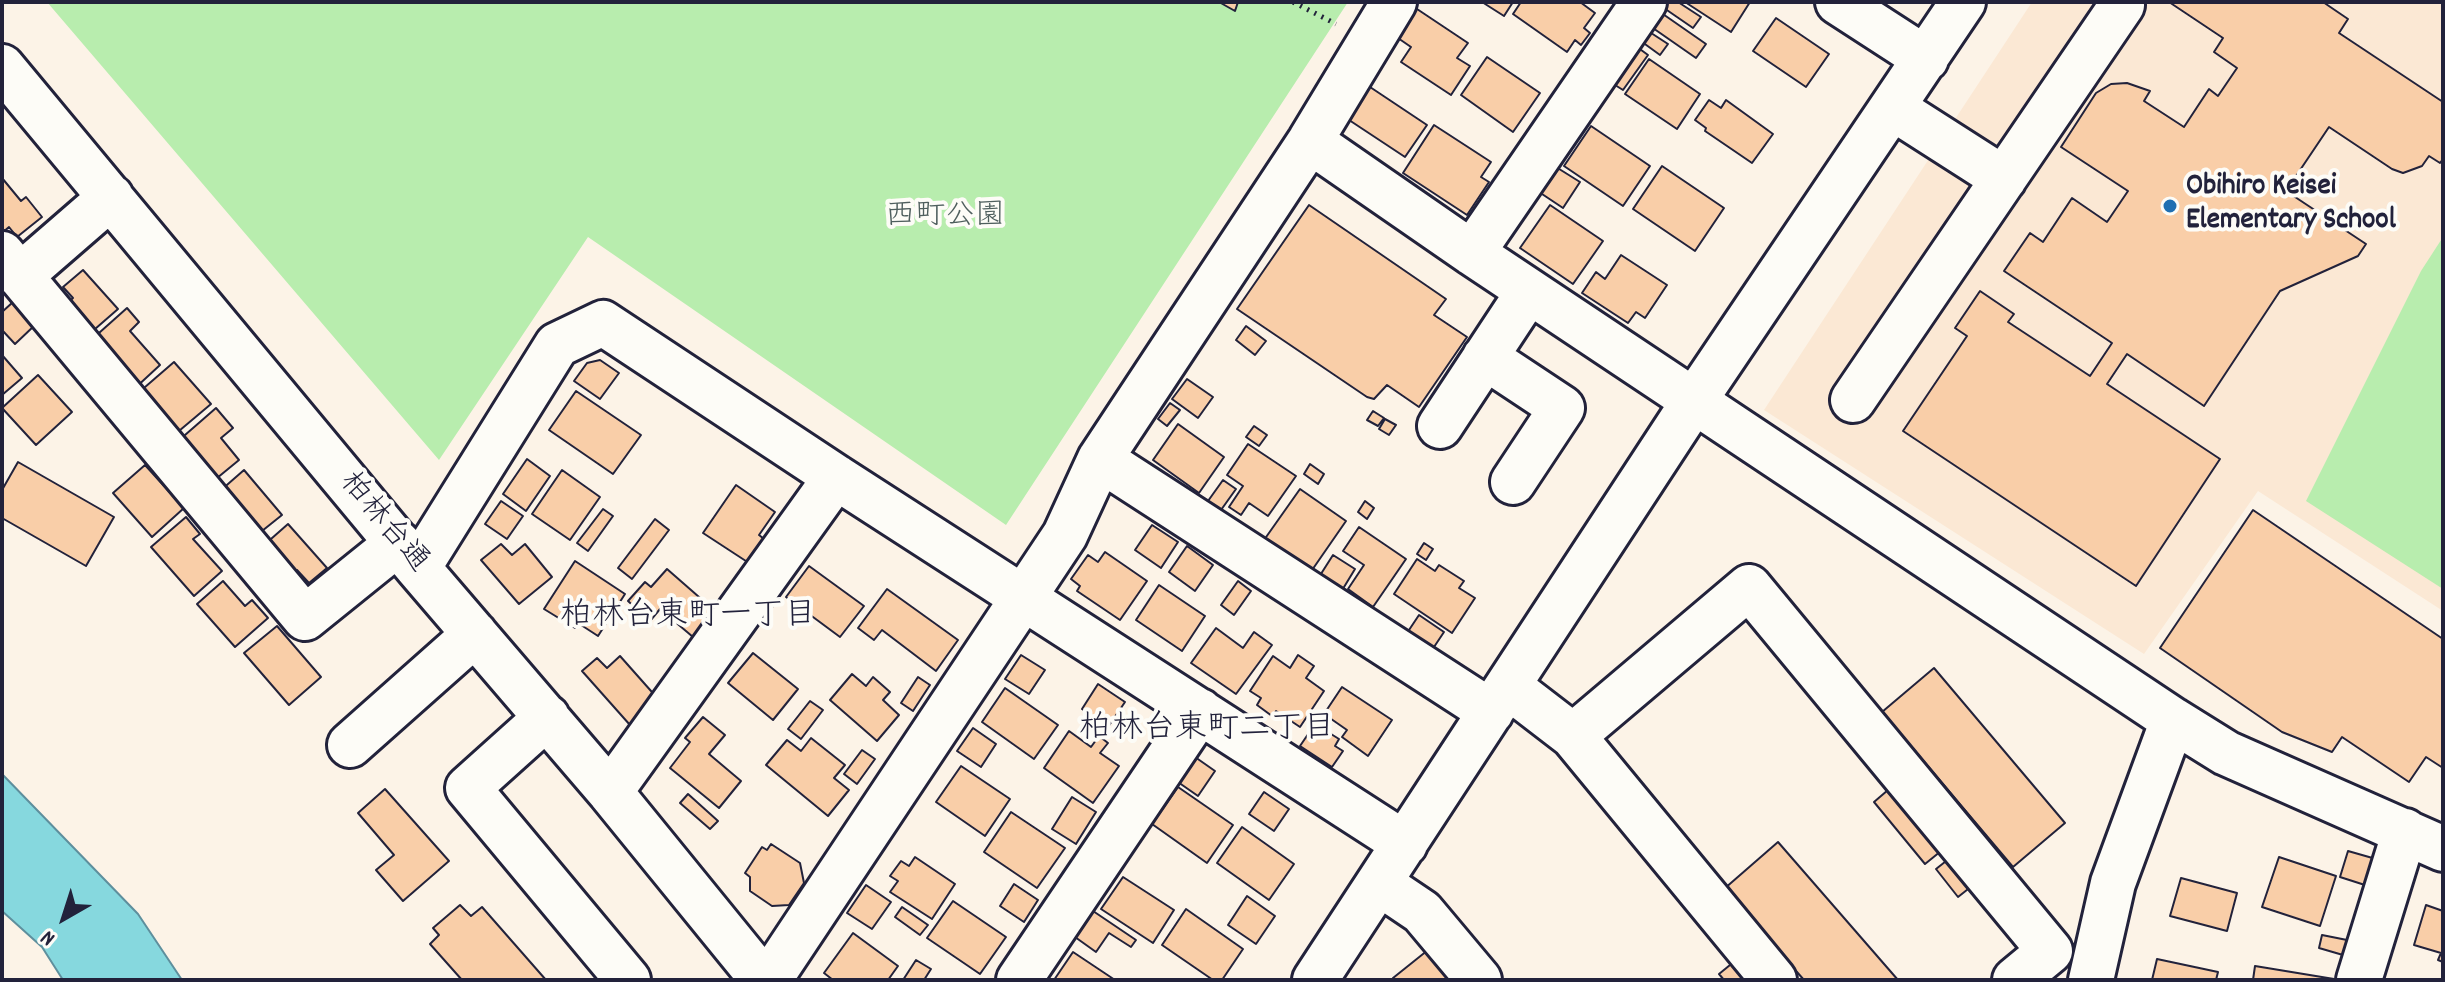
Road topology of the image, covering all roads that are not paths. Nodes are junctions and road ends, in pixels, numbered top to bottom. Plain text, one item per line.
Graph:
1 (1394, 2) edge
2 (1644, 2) edge
3 (1838, 2) edge
4 (1963, 2) edge
5 (2122, 5) dead end
6 (1926, 59) junction
7 (2, 67) edge
8 (1893, 108) junction
9 (1310, 141) junction
10 (2004, 179) junction
11 (111, 197) junction
12 (1472, 253) junction
13 (11, 265) edge
14 (1529, 291) junction
15 (1485, 357) junction
16 (1853, 400) dead end
17 (1694, 401) junction
18 (1440, 426) dead end
19 (1100, 459) junction
20 (836, 477) junction
21 (1513, 482) dead end
22 (408, 555) junction
23 (1024, 596) junction
24 (475, 634) junction
25 (1499, 699) junction
26 (1200, 711) junction
27 (547, 717) junction
28 (2173, 720) junction
29 (1573, 736) junction
30 (350, 745) dead end
31 (610, 792) junction
32 (2424, 840) edge
33 (1405, 844) junction
34 (1379, 883) junction
35 (628, 980) edge
36 (766, 980) edge
37 (1019, 980) edge
38 (1315, 980) edge
39 (1479, 980) edge
40 (1774, 980) edge
41 (2015, 980) edge
42 (2091, 980) edge
43 (2359, 980) edge

1 - 9 street
2 - 12 street
3 - 6 street
4 - 6 street
5 - 10 street
6 - 8 street
7 - 11 street, 柏林台通
8 - 10 street
8 - 17 street
9 - 12 street
9 - 19 street
10 - 16 street
11 - 13 street
11 - 22 street, 柏林台通
12 - 14 street
13 - 22 street
14 - 15 street
14 - 17 street
15 - 18 street
15 - 21 street
17 - 25 street
17 - 28 street
19 - 23 street
19 - 25 street
20 - 22 street
20 - 23 street
20 - 31 street
22 - 24 street, 柏林台通
23 - 26 street
23 - 36 street
24 - 27 street, 柏林台通
24 - 30 street
25 - 29 street
25 - 33 street
26 - 33 street
26 - 37 street
27 - 31 street, 柏林台通
27 - 35 street
28 - 32 street
28 - 42 street
29 - 40 street
29 - 41 street
31 - 36 street, 柏林台通
32 - 43 street
33 - 34 street
34 - 38 street
34 - 39 street

